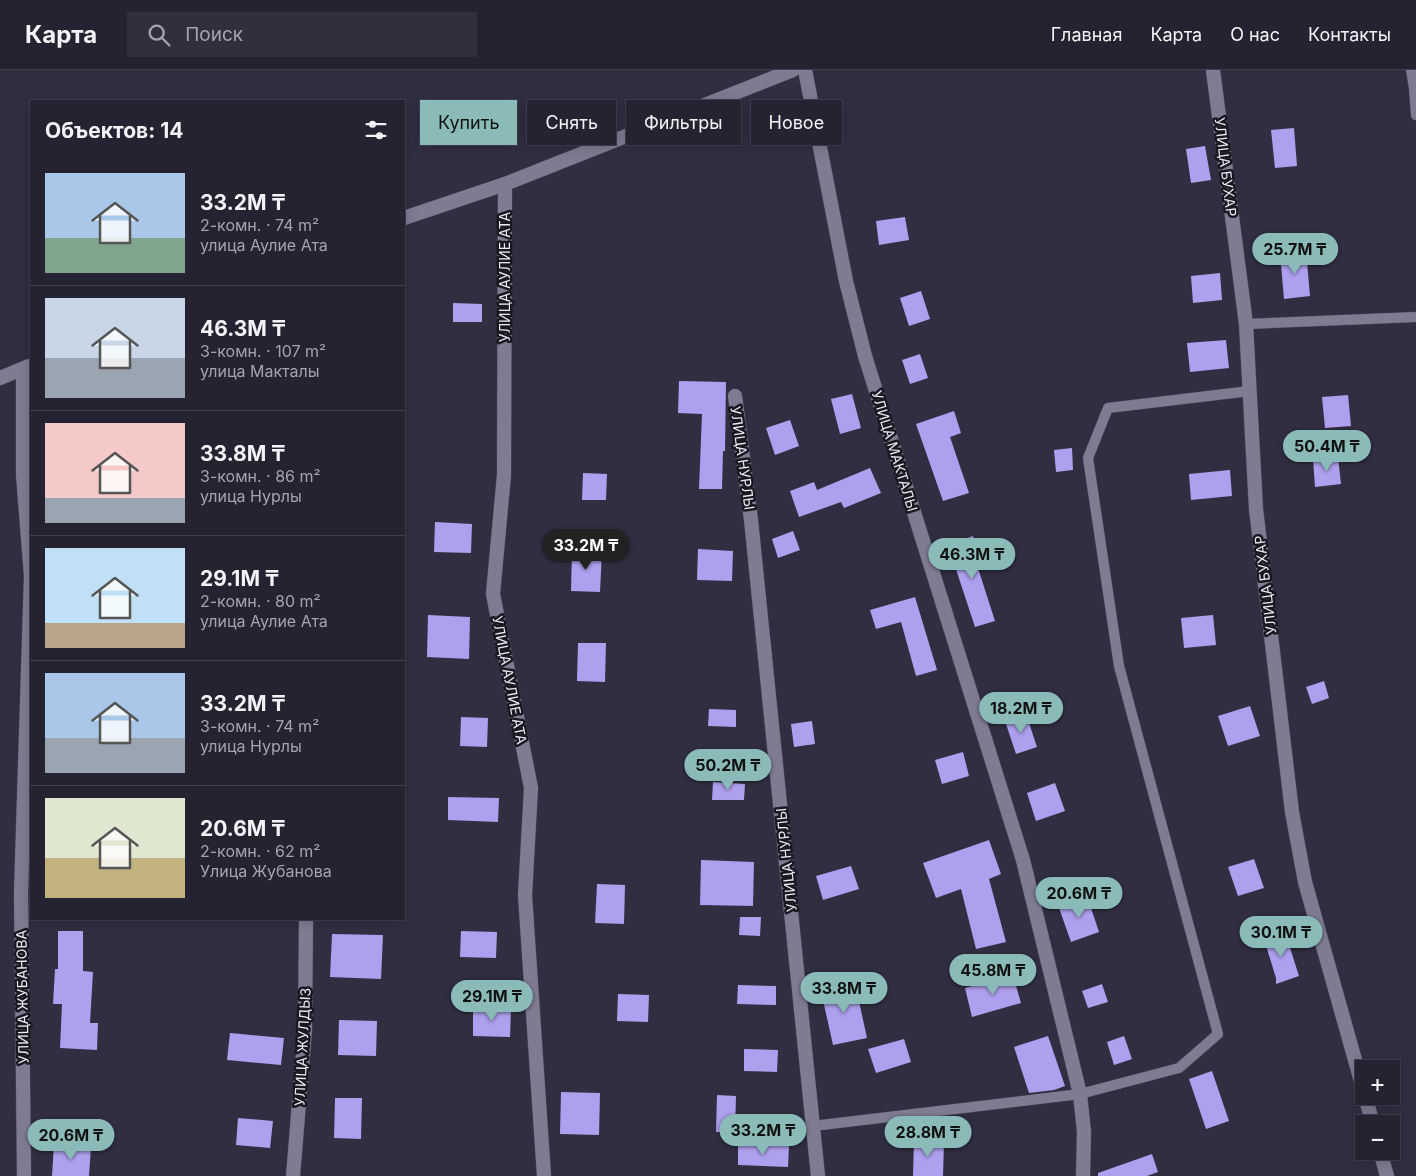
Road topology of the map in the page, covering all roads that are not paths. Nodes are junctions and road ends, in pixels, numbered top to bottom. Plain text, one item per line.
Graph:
1 (793, 70) edge
2 (805, 70) edge
3 (1213, 70) edge
4 (1411, 70) edge
5 (1416, 115) edge
6 (505, 184) junction
7 (405, 218) edge
8 (1416, 317) edge
9 (1246, 324) junction
10 (27, 367) edge
11 (0, 378) edge
12 (1250, 390) junction
13 (735, 396) dead end
14 (30, 563) edge
15 (30, 608) edge
16 (306, 920) edge
17 (1355, 1060) edge
18 (1080, 1094) junction
19 (813, 1126) junction
20 (1383, 1160) edge
21 (24, 1176) edge
22 (293, 1176) edge
23 (544, 1176) edge
24 (818, 1176) edge
25 (1083, 1176) edge
26 (1387, 1176) edge

1 - 6 street
2 - 18 street, УЛИЦА МАКТАЛЫ
3 - 9 street, УЛИЦА БУХАР
4 - 5 lane
6 - 7 street
6 - 23 street, УЛИЦА АУЛИЕ АТА
8 - 9 lane
9 - 12 street, УЛИЦА БУХАР
10 - 11 street
10 - 14 street, УЛИЦА ЖУБАНОВА
12 - 17 street, УЛИЦА БУХАР
12 - 18 lane
13 - 19 street, УЛИЦА НУРЛЫ
15 - 21 street, УЛИЦА ЖУБАНОВА
16 - 22 street, УЛИЦА ЖУЛДЫЗ
18 - 19 lane
18 - 25 street, УЛИЦА МАКТАЛЫ
19 - 24 street, УЛИЦА НУРЛЫ
20 - 26 street

